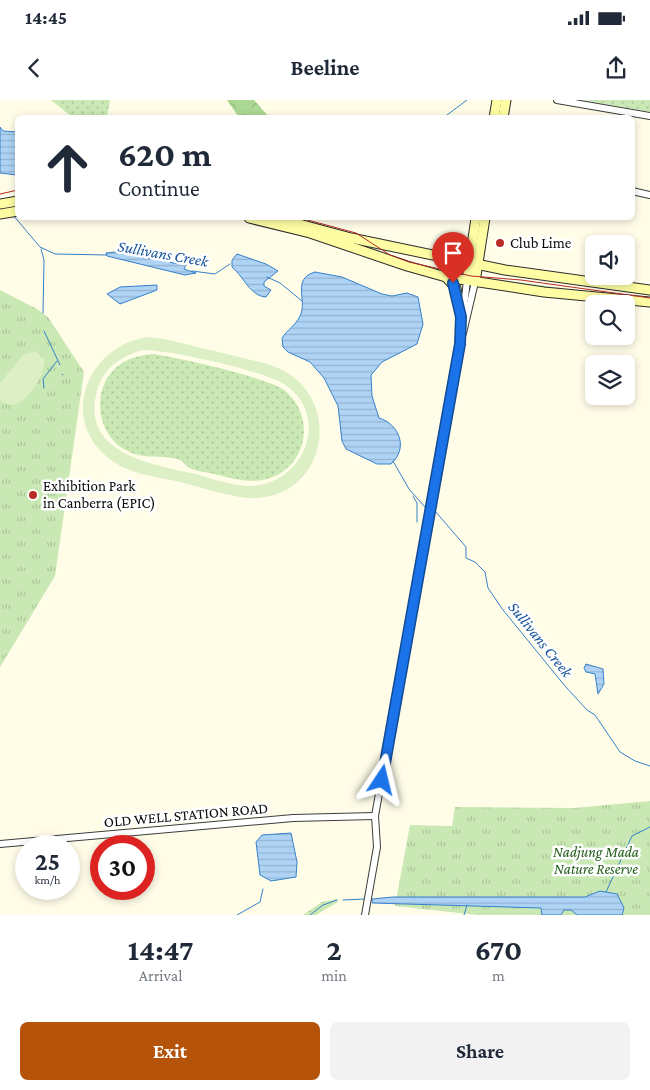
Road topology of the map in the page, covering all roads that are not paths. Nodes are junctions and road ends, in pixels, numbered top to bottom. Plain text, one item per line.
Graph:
1 (497, 100) edge
2 (506, 100) edge
3 (557, 100) edge
4 (494, 115) edge
5 (504, 115) edge
6 (650, 116) edge
7 (635, 192) edge
8 (650, 194) edge
9 (14, 201) edge
10 (0, 204) edge
11 (15, 212) edge
12 (0, 214) edge
13 (257, 220) edge
14 (284, 220) edge
15 (476, 220) edge
16 (484, 220) edge
17 (473, 263) junction
18 (446, 277) junction
19 (471, 281) junction
20 (650, 290) edge
21 (650, 302) edge
22 (461, 317) junction
23 (460, 344) junction
24 (375, 816) junction
25 (0, 844) edge
26 (365, 915) edge

1 - 4 main road
2 - 5 main road
3 - 6 street
7 - 8 street
9 - 10 main road
11 - 12 main road
13 - 18 main road
14 - 17 main road
15 - 17 main road
16 - 17 main road
17 - 19 main road
17 - 20 main road
18 - 19 main road
18 - 22 main road
19 - 21 main road
19 - 22 street
19 - 23 street
22 - 23 street
23 - 24 street
24 - 25 street, OLD WELL STATION ROAD
24 - 26 street

